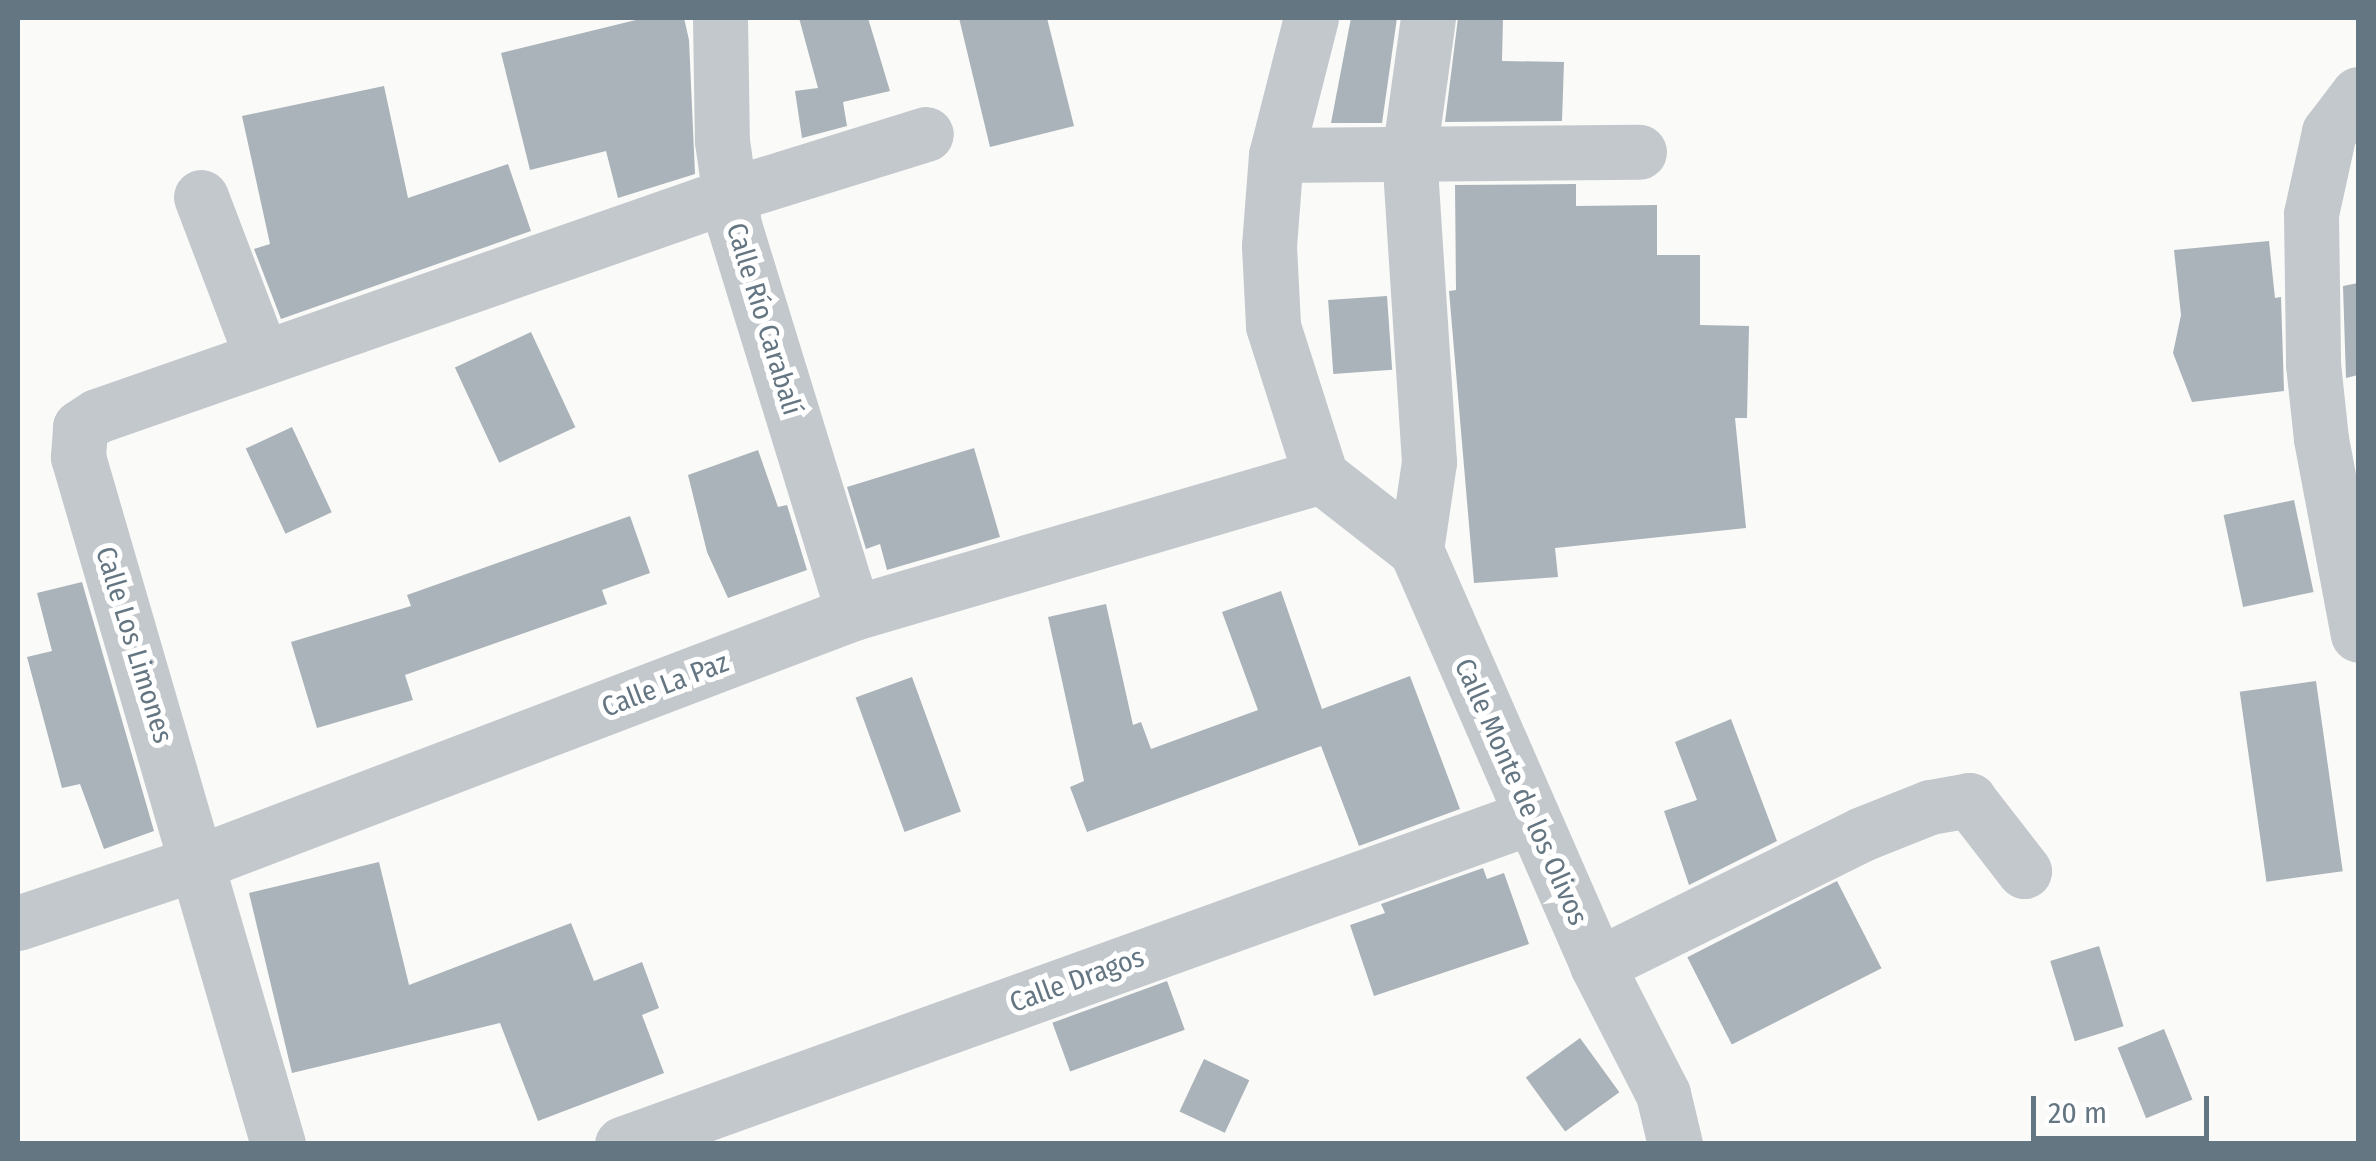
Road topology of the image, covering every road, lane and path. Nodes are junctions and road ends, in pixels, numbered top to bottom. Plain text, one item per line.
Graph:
1 (720, 18) edge
2 (1311, 18) edge
3 (1428, 18) edge
4 (2358, 94) edge
5 (926, 134) dead end
6 (1639, 152) dead end
7 (1276, 155) junction
8 (1409, 156) junction
9 (729, 195) junction
10 (201, 197) dead end
11 (262, 358) junction
12 (1321, 476) junction
13 (1416, 550) junction
14 (853, 613) junction
15 (2358, 635) edge
16 (1531, 818) junction
17 (199, 862) junction
18 (2024, 871) dead end
19 (18, 923) edge
20 (1597, 965) junction
21 (278, 1144) edge
22 (622, 1144) edge
23 (1675, 1144) edge

1 - 9 street, Calle Río Carabalí
2 - 7 street
3 - 8 street
4 - 15 street
5 - 9 street
6 - 8 street
7 - 8 street
7 - 12 street
8 - 13 street
9 - 11 street
9 - 14 street, Calle Río Carabalí
10 - 11 street
11 - 17 street, Calle Los Limones
12 - 13 street, Calle Monte de los Olivos
12 - 14 street, Calle La Paz
13 - 16 street, Calle Monte de los Olivos
14 - 17 street, Calle La Paz
16 - 20 street, Calle Monte de los Olivos
16 - 22 street, Calle Dragos
17 - 19 street, Calle La Paz
17 - 21 street, Calle Los Limones
18 - 20 street
20 - 23 street, Calle Monte de los Olivos

